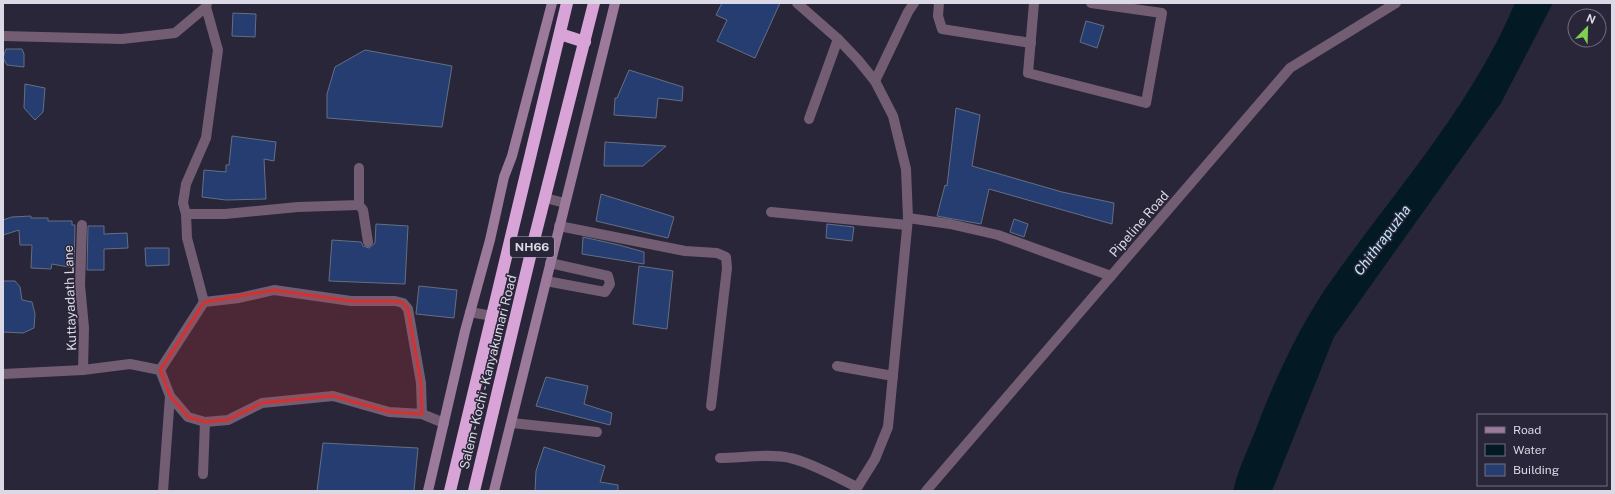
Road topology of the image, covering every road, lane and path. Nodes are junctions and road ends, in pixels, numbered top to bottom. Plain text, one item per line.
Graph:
1 (552, 3) edge
2 (567, 3) edge
3 (594, 3) edge
4 (615, 3) edge
5 (797, 3) edge
6 (914, 3) edge
7 (939, 3) edge
8 (1034, 3) edge
9 (1091, 3) edge
10 (1396, 3) edge
11 (207, 5) edge
12 (560, 34) junction
13 (3, 36) edge
14 (838, 39) junction
15 (585, 42) junction
16 (1030, 43) junction
17 (875, 81) junction
18 (809, 119) dead end
19 (359, 168) dead end
20 (545, 198) junction
21 (565, 203) junction
22 (360, 205) junction
23 (771, 212) dead end
24 (186, 214) junction
25 (908, 221) junction
26 (82, 225) dead end
27 (559, 226) junction
28 (368, 242) dead end
29 (550, 263) junction
30 (1111, 276) junction
31 (546, 281) junction
32 (204, 302) junction
33 (470, 312) junction
34 (492, 316) junction
35 (837, 366) dead end
36 (83, 370) junction
37 (160, 370) junction
38 (3, 374) edge
39 (893, 376) junction
40 (170, 396) junction
41 (711, 406) dead end
42 (422, 414) junction
43 (206, 422) junction
44 (444, 423) junction
45 (512, 423) junction
46 (597, 432) dead end
47 (720, 458) dead end
48 (203, 474) dead end
49 (856, 489) edge
50 (163, 491) edge
51 (428, 491) edge
52 (450, 491) edge
53 (474, 491) edge
54 (494, 491) edge
55 (926, 491) edge

1 - 33 street
2 - 12 highway, Salem - Kochi - Kanyakumari Road / NH66
3 - 15 highway, Salem - Kochi - Kanyakumari Road / NH66
4 - 21 street
5 - 14 street
6 - 17 street
7 - 16 street
8 - 16 street
9 - 16 street
10 - 30 street, Pipeline Road
11 - 13 street
11 - 24 street
12 - 15 highway
12 - 34 highway, Salem - Kochi - Kanyakumari Road / NH66
14 - 17 street
14 - 18 street
15 - 20 highway, Salem - Kochi - Kanyakumari Road / NH66
17 - 25 street
19 - 22 street
20 - 21 street
20 - 53 highway, Salem - Kochi - Kanyakumari Road / NH66
21 - 27 street
22 - 24 street
22 - 28 street
23 - 25 street
24 - 32 street
25 - 30 street
25 - 39 street
26 - 36 street, Kuttayadath Lane
27 - 29 street
27 - 41 street
29 - 31 street
29 - 31 street
30 - 55 street, Pipeline Road
31 - 45 street
32 - 37 street
32 - 42 street
33 - 34 street
33 - 44 street
34 - 52 highway, Salem - Kochi - Kanyakumari Road / NH66
35 - 39 street
36 - 37 street
36 - 38 street
37 - 40 street
39 - 49 street
40 - 43 street
40 - 50 street
42 - 43 street
42 - 44 street
43 - 48 street
44 - 51 street
45 - 46 street
45 - 54 street
47 - 49 street

